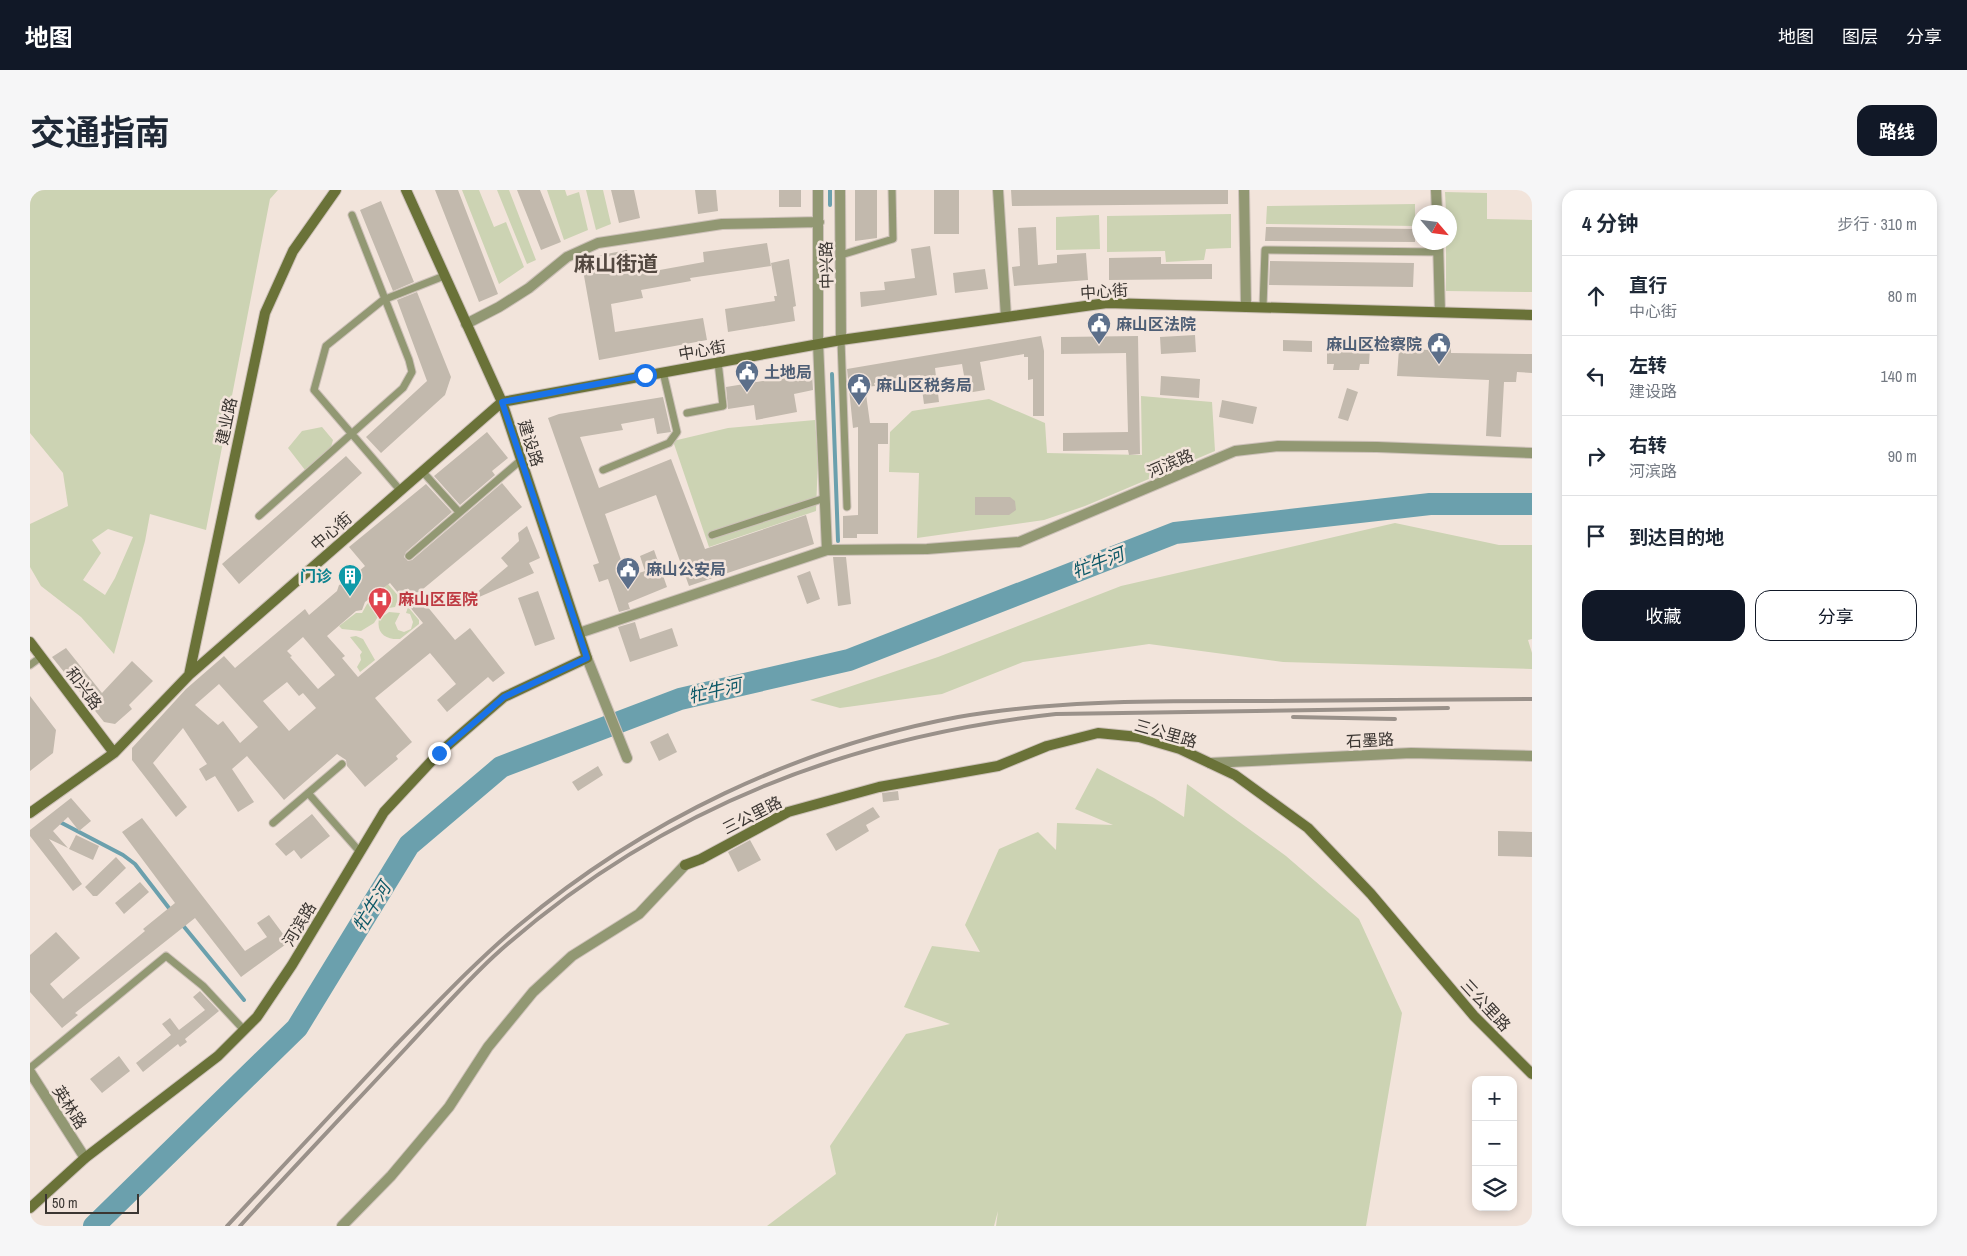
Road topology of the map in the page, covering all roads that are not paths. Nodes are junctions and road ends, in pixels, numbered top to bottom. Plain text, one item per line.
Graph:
1 (336, 190) edge
2 (406, 190) edge
3 (818, 190) edge
4 (840, 190) edge
5 (892, 190) edge
6 (998, 190) edge
7 (1244, 190) edge
8 (1436, 190) edge
9 (1437, 205) edge
10 (352, 214) dead end
11 (819, 222) junction
12 (1412, 247) edge
13 (1438, 250) edge
14 (841, 255) junction
15 (444, 276) junction
16 (385, 299) junction
17 (1246, 306) junction
18 (1263, 307) junction
19 (1440, 312) junction
20 (1532, 315) edge
21 (1006, 317) junction
22 (466, 324) junction
23 (842, 340) junction
24 (818, 343) junction
25 (718, 362) junction
26 (663, 372) junction
27 (502, 402) junction
28 (687, 414) dead end
29 (352, 434) junction
30 (1532, 453) edge
31 (521, 460) junction
32 (604, 470) dead end
33 (422, 471) junction
34 (400, 490) junction
35 (825, 498) junction
36 (847, 507) dead end
37 (460, 512) junction
38 (259, 516) dead end
39 (712, 535) dead end
40 (827, 550) junction
41 (409, 556) dead end
42 (578, 633) junction
43 (30, 642) edge
44 (41, 657) junction
45 (587, 658) junction
46 (30, 665) edge
47 (189, 675) junction
48 (114, 753) junction
49 (1532, 756) edge
50 (626, 758) dead end
51 (1210, 763) junction
52 (342, 764) dead end
53 (308, 793) junction
54 (30, 813) edge
55 (273, 823) dead end
56 (360, 852) junction
57 (244, 1030) junction
58 (30, 1070) edge
59 (1532, 1074) edge
60 (85, 1158) junction
61 (30, 1208) edge
62 (342, 1226) edge

1 - 47 street, 建业路
2 - 15 street, 建设路
3 - 11 street
4 - 14 street, 中兴路
5 - 14 lane
6 - 21 street
7 - 17 street
8 - 9 street
10 - 16 lane
11 - 22 street
11 - 24 street
12 - 18 lane
13 - 19 street
14 - 23 street, 中兴路
15 - 16 lane
15 - 22 street, 建设路
16 - 29 lane
16 - 29 lane
17 - 18 street, 中心街
17 - 21 street, 中心街
18 - 19 street, 中心街
19 - 20 street, 中心街
21 - 23 street, 中心街
22 - 27 street, 建设路
23 - 24 street, 中心街
23 - 36 lane
24 - 25 street, 中心街
24 - 35 street
25 - 26 street, 中心街
25 - 28 lane
26 - 27 street, 中心街
26 - 32 lane
27 - 31 street, 建设路
27 - 33 street, 中心街
29 - 34 lane
29 - 38 lane
30 - 40 street, 河滨路
31 - 37 lane
31 - 42 street, 建设路
33 - 34 street, 中心街
33 - 37 lane
34 - 47 street, 中心街
35 - 39 lane
35 - 40 street
37 - 41 lane
40 - 42 street, 河滨路
42 - 45 street, 建设路
43 - 44 street, 和兴路
44 - 46 lane
44 - 48 street, 和兴路
45 - 50 street
45 - 56 street, 河滨路
47 - 48 street, 中心街
48 - 54 street, 中心街
49 - 51 street, 石墨路
51 - 59 street, 三公里路
51 - 62 street, 三公里路
52 - 53 lane
53 - 55 lane
53 - 56 lane
56 - 57 street, 河滨路
57 - 58 lane
57 - 60 street, 河滨路
58 - 60 street, 英林路
60 - 61 street, 河滨路

